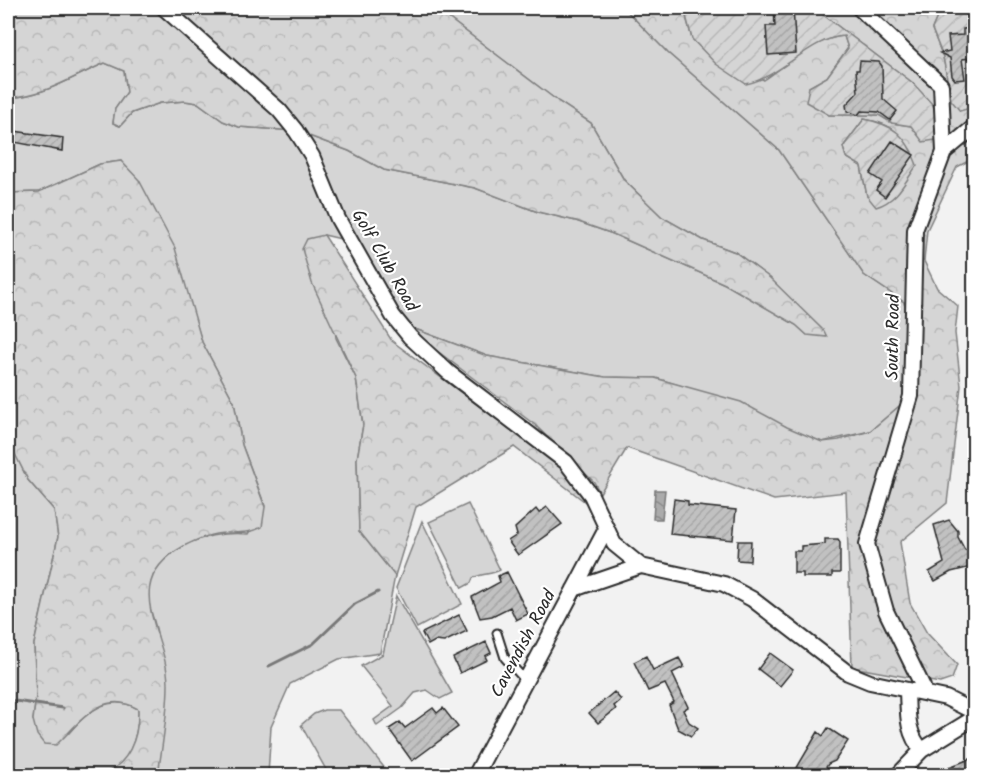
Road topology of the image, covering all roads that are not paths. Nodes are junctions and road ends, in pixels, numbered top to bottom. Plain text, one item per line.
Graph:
1 (164, 8) edge
2 (858, 8) edge
3 (975, 127) edge
4 (944, 152) junction
5 (605, 531) junction
6 (641, 566) junction
7 (574, 589) junction
8 (497, 633) dead end
9 (525, 680) junction
10 (907, 690) junction
11 (923, 691) junction
12 (975, 712) edge
13 (975, 717) edge
14 (922, 750) junction
15 (475, 776) edge
16 (897, 776) edge

1 - 5 street, Golf Club Road
2 - 4 street, South Road
3 - 4 street
4 - 11 street, South Road
5 - 6 street, Golf Club Road
5 - 7 street, Cavendish Road
6 - 7 street
6 - 10 street
7 - 9 street, Cavendish Road
8 - 9 lane
9 - 15 street, Cavendish Road
10 - 11 street
10 - 14 street
11 - 12 street
13 - 14 street
14 - 16 street

